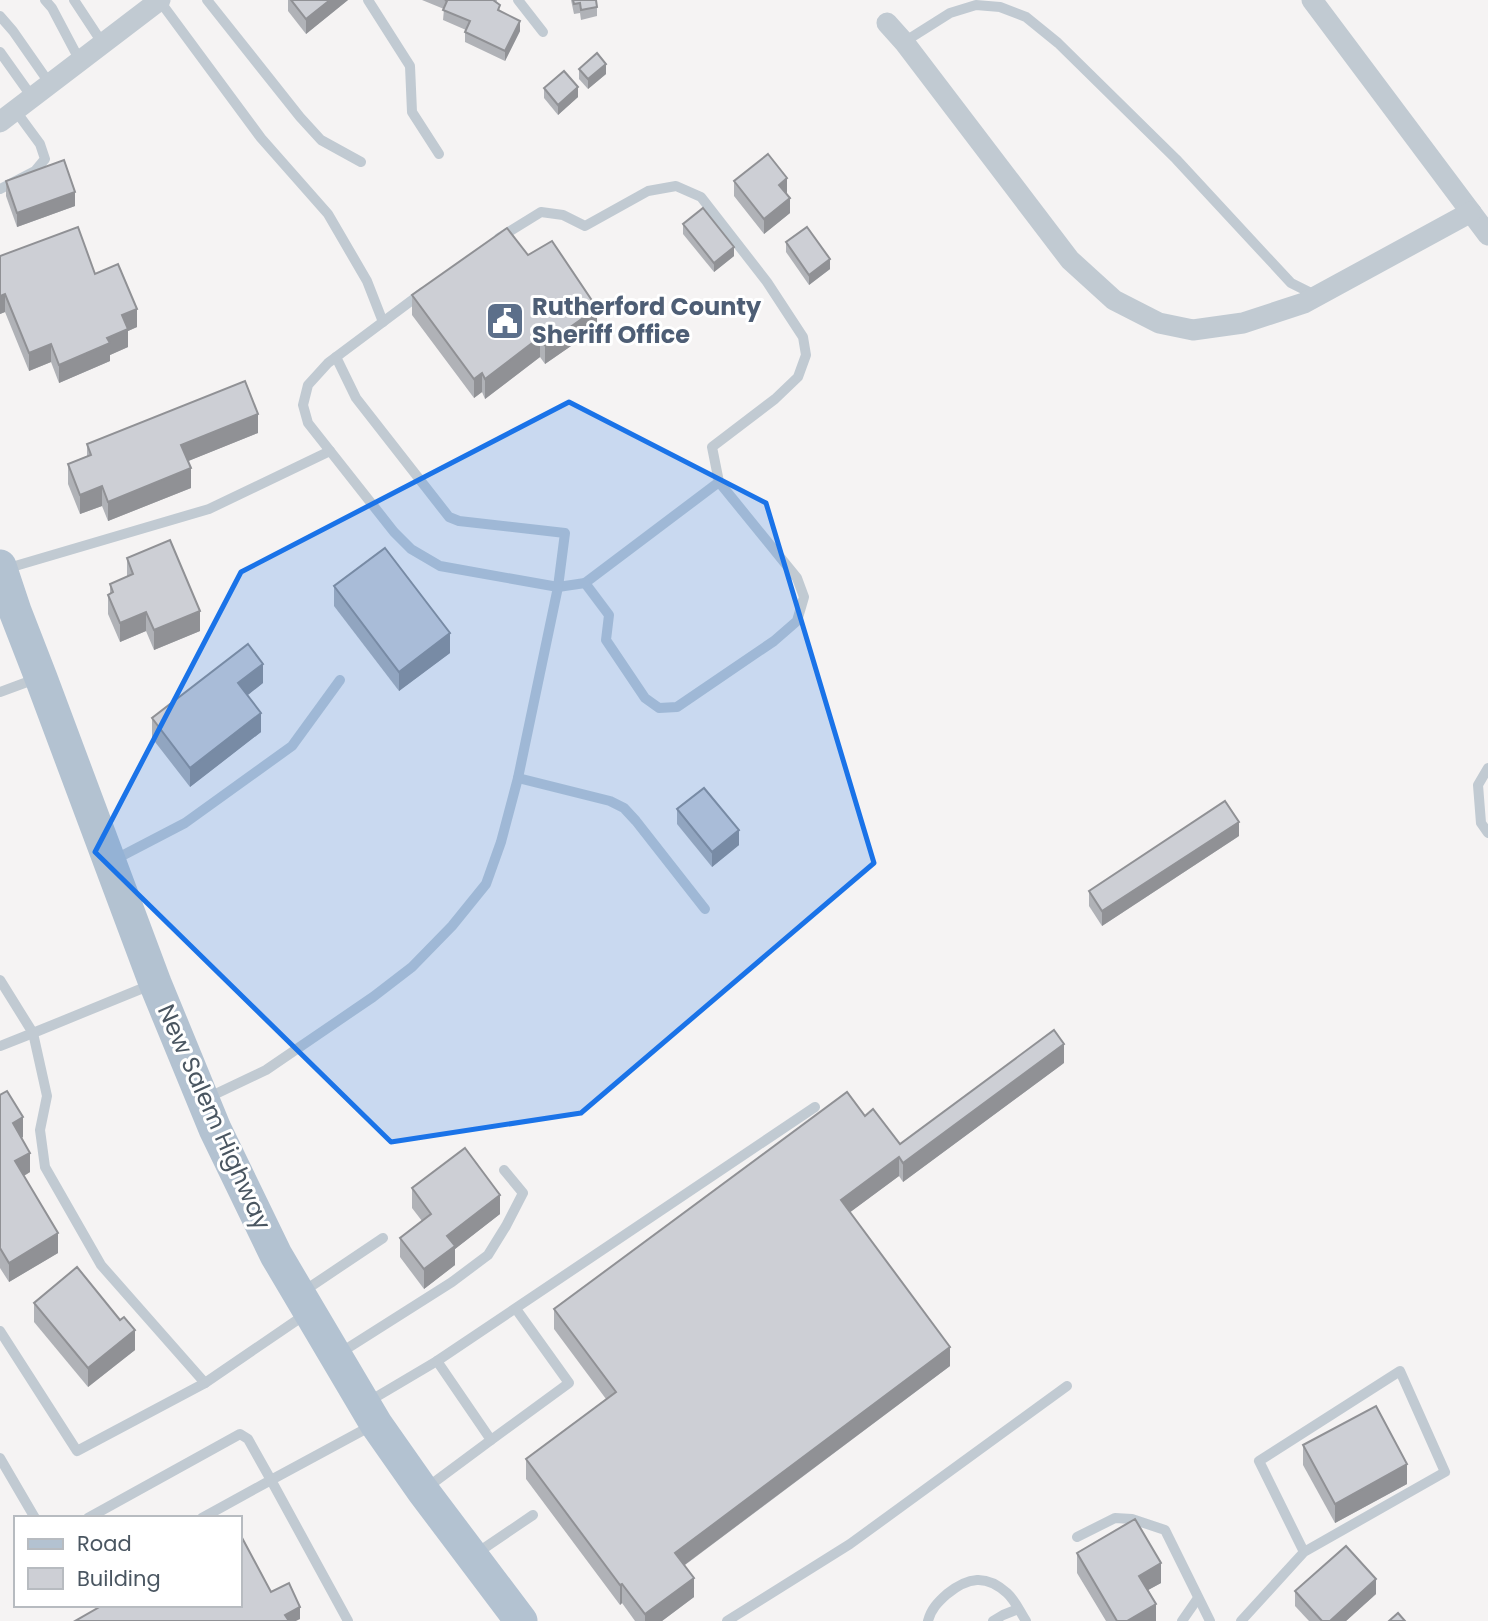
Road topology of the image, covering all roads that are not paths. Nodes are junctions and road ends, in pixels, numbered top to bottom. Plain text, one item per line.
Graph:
1 (45, 0) edge
2 (74, 0) edge
3 (160, 0) edge
4 (207, 0) edge
5 (368, 0) edge
6 (518, 0) edge
7 (1312, 0) edge
8 (0, 16) edge
9 (887, 23) dead end
10 (543, 32) dead end
11 (904, 42) junction
12 (103, 44) junction
13 (0, 52) edge
14 (80, 61) junction
15 (50, 84) junction
16 (16, 110) edge
17 (439, 154) dead end
18 (361, 162) dead end
19 (0, 189) edge
20 (1471, 212) junction
21 (1488, 235) edge
22 (494, 242) edge
23 (427, 290) edge
24 (1317, 296) junction
25 (383, 322) junction
26 (336, 357) junction
27 (330, 451) junction
28 (719, 482) junction
29 (1, 568) edge
30 (585, 583) junction
31 (558, 587) junction
32 (41, 678) junction
33 (340, 680) dead end
34 (0, 692) edge
35 (1488, 768) edge
36 (518, 778) junction
37 (1488, 833) edge
38 (110, 862) junction
39 (705, 909) dead end
40 (0, 979) edge
41 (155, 983) junction
42 (33, 1033) junction
43 (0, 1047) edge
44 (202, 1100) junction
45 (816, 1107) dead end
46 (504, 1170) dead end
47 (383, 1238) dead end
48 (304, 1303) junction
49 (516, 1309) junction
50 (0, 1331) edge
51 (335, 1356) junction
52 (437, 1361) junction
53 (205, 1383) junction
54 (1067, 1386) dead end
55 (370, 1414) junction
56 (491, 1440) junction
57 (0, 1458) edge
58 (271, 1480) junction
59 (423, 1490) junction
60 (533, 1515) dead end
61 (33, 1516) edge
62 (92, 1516) edge
63 (206, 1516) edge
64 (1077, 1537) dead end
65 (1304, 1552) junction
66 (472, 1557) junction
67 (1198, 1598) junction
68 (1018, 1609) junction
69 (998, 1618) edge
70 (348, 1621) edge
71 (521, 1621) edge
72 (727, 1621) edge
73 (928, 1621) edge
74 (1026, 1621) edge
75 (1182, 1621) edge
76 (1210, 1621) edge
77 (1241, 1621) edge

1 - 14 lane
2 - 12 lane
3 - 12 street
3 - 25 lane
4 - 18 lane
5 - 17 lane
6 - 10 lane
7 - 20 street
8 - 15 lane
9 - 11 street
11 - 24 lane
11 - 24 street
12 - 14 street
13 - 16 lane
14 - 15 street
15 - 16 street
16 - 19 lane
20 - 21 street
20 - 24 street
22 - 28 lane
23 - 25 lane
25 - 26 lane
26 - 27 lane
26 - 31 lane
27 - 29 lane
27 - 31 lane
28 - 30 lane
28 - 30 lane
29 - 32 main road, New Salem Highway
30 - 31 lane
31 - 36 lane
32 - 34 lane
32 - 38 main road, New Salem Highway
33 - 38 lane
35 - 37 lane
36 - 39 lane
36 - 44 lane
38 - 41 main road, New Salem Highway
40 - 42 lane
41 - 42 lane
41 - 44 main road, New Salem Highway
42 - 43 lane
42 - 53 lane
44 - 48 main road, New Salem Highway
45 - 49 lane
46 - 51 lane
47 - 48 lane
48 - 51 main road, New Salem Highway
48 - 53 lane
49 - 52 lane
49 - 56 lane
50 - 53 lane
51 - 55 main road, New Salem Highway
52 - 55 lane
52 - 56 lane
54 - 72 lane
55 - 58 lane
55 - 59 main road, New Salem Highway
56 - 59 lane
57 - 61 lane
58 - 62 lane
58 - 63 lane
58 - 70 lane
59 - 66 main road, New Salem Highway
60 - 66 lane
64 - 67 lane
65 - 65 lane
65 - 77 lane
66 - 71 main road, New Salem Highway
67 - 75 lane
67 - 76 lane
68 - 69 lane
68 - 73 lane
68 - 74 lane

